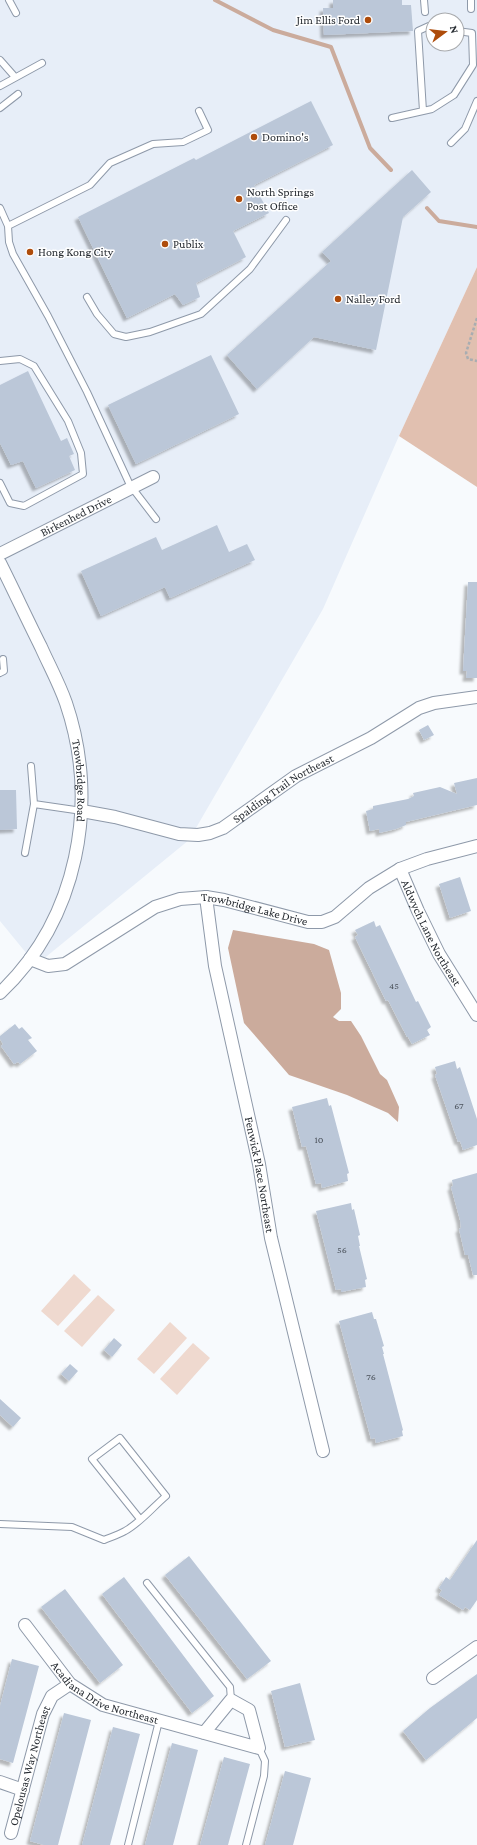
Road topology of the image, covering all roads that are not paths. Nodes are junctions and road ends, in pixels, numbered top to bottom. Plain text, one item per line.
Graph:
1 (9, 0) edge
2 (424, 0) edge
3 (471, 0) edge
4 (471, 9) dead end
5 (425, 12) dead end
6 (16, 13) dead end
7 (425, 28) edge
8 (465, 32) edge
9 (0, 60) edge
10 (42, 63) dead end
11 (16, 77) junction
12 (0, 86) edge
13 (18, 94) dead end
14 (477, 101) edge
15 (0, 108) edge
16 (199, 111) dead end
17 (423, 111) junction
18 (392, 118) dead end
19 (452, 143) dead end
20 (0, 208) edge
21 (286, 220) dead end
22 (8, 226) junction
23 (88, 297) dead end
24 (0, 361) edge
25 (153, 477) dead end
26 (0, 483) edge
27 (132, 488) junction
28 (156, 519) dead end
29 (0, 554) edge
30 (0, 563) edge
31 (3, 659) dead end
32 (0, 673) edge
33 (477, 697) edge
34 (31, 766) dead end
35 (34, 804) junction
36 (82, 811) junction
37 (477, 846) edge
38 (25, 853) dead end
39 (400, 869) junction
40 (206, 897) junction
41 (30, 959) junction
42 (0, 993) edge
43 (477, 1015) edge
44 (323, 1451) dead end
45 (140, 1519) junction
46 (0, 1524) edge
47 (147, 1583) dead end
48 (25, 1625) dead end
49 (477, 1648) edge
50 (432, 1678) dead end
51 (70, 1684) junction
52 (231, 1700) junction
53 (159, 1721) junction
54 (204, 1733) junction
55 (259, 1748) junction
56 (0, 1782) edge
57 (23, 1790) junction
58 (11, 1833) dead end
59 (128, 1845) edge
60 (246, 1845) edge

1 - 6 lane
2 - 5 lane
3 - 4 lane
7 - 17 lane
8 - 17 lane
9 - 11 lane
10 - 11 lane
11 - 12 lane
13 - 15 lane
14 - 19 lane
16 - 22 lane
17 - 18 lane
20 - 22 lane
21 - 23 lane
22 - 27 lane
24 - 26 lane
25 - 27 street, Birkenhed Drive
27 - 28 lane
27 - 29 street, Birkenhed Drive
30 - 36 street, Trowbridge Road
31 - 32 lane
33 - 36 street, Spalding Trail Northeast
34 - 35 lane
35 - 36 lane
35 - 38 lane
36 - 41 street, Trowbridge Road
37 - 39 street, Trowbridge Lake Drive
39 - 40 street, Trowbridge Lake Drive
39 - 43 street, Aldwych Lane Northeast
40 - 41 street, Trowbridge Lake Drive
40 - 44 street, Fenwick Place Northeast
41 - 42 street, Trowbridge Road
45 - 45 lane
45 - 46 lane
47 - 52 lane
48 - 51 street, Acadiana Drive Northeast
49 - 50 street
51 - 53 street, Acadiana Drive Northeast
51 - 57 street, Opelousas Way Northeast
52 - 54 street
52 - 55 street
53 - 54 street, Acadiana Drive Northeast
53 - 59 lane
54 - 55 street, Acadiana Drive Northeast
55 - 60 lane
56 - 57 street
57 - 58 street, Opelousas Way Northeast

